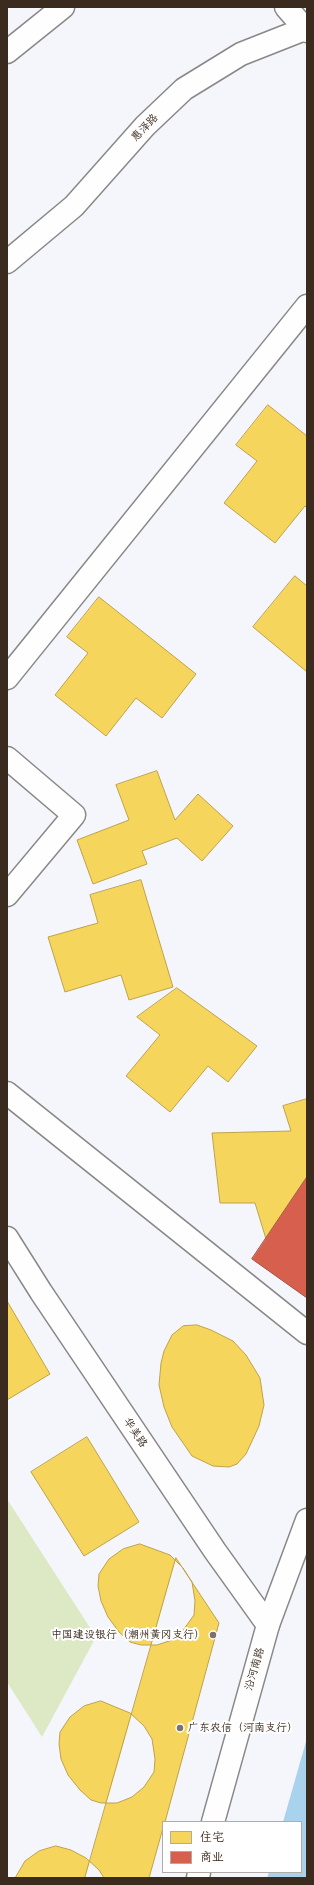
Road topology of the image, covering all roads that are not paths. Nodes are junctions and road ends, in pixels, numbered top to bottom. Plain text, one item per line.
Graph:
1 (63, 7) edge
2 (286, 7) edge
3 (306, 29) edge
4 (7, 52) edge
5 (7, 262) edge
6 (307, 306) edge
7 (7, 678) edge
8 (7, 758) edge
9 (7, 895) edge
10 (7, 1093) edge
11 (7, 1238) edge
12 (307, 1334) edge
13 (307, 1520) edge
14 (268, 1625) junction
15 (213, 1821) edge

1 - 4 street
2 - 3 street
3 - 5 street, 惠泽路
6 - 7 street
8 - 9 street
10 - 12 street
11 - 14 street, 华美路
13 - 14 street, 沿河南路
14 - 15 street, 沿河南路

